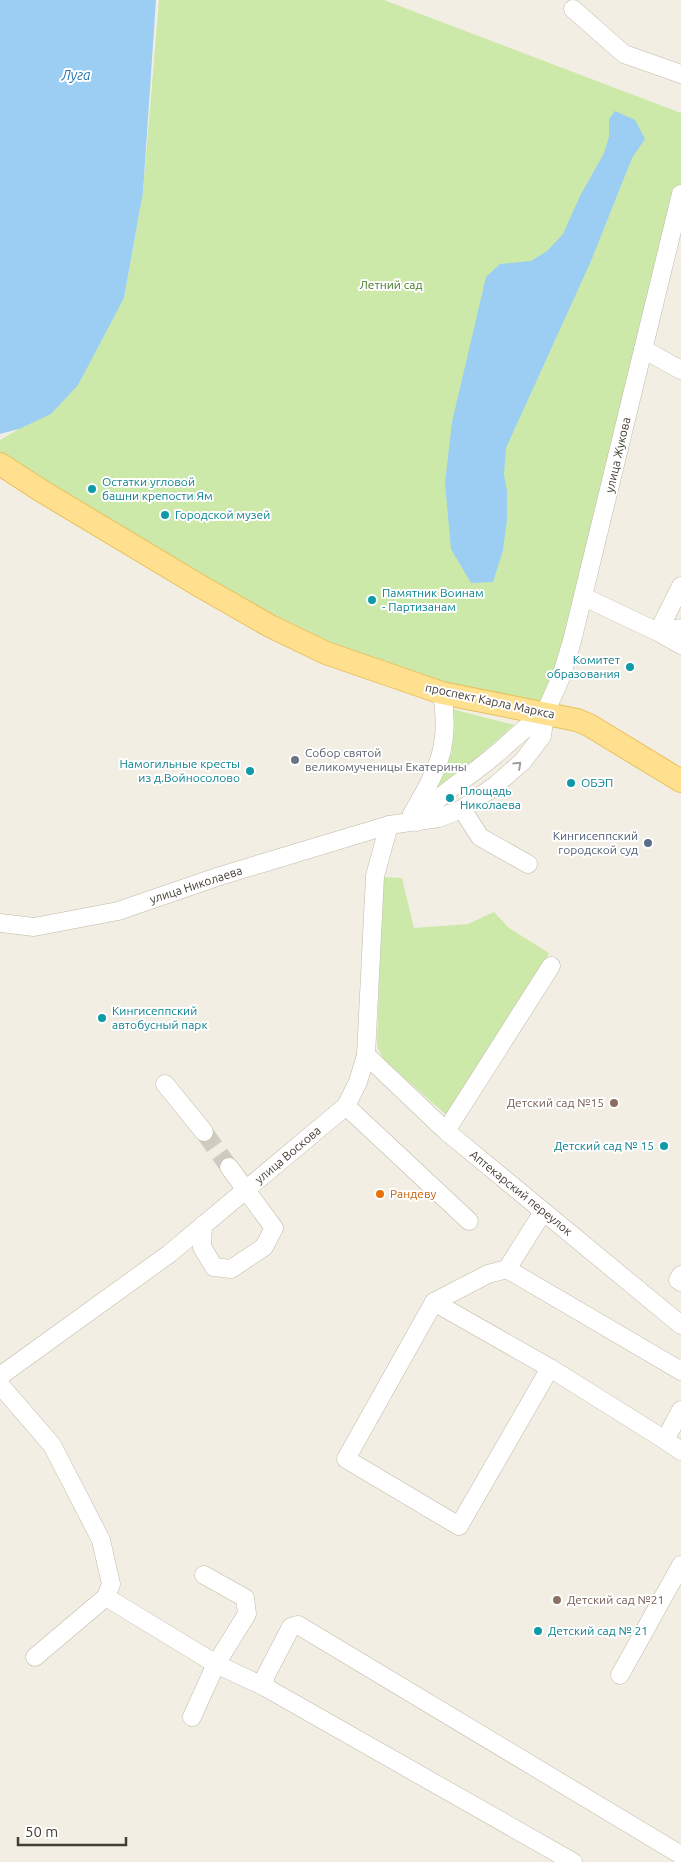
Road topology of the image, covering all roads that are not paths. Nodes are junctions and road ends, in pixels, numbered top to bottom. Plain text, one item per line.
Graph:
1 (574, 9) dead end
2 (681, 74) edge
3 (681, 194) edge
4 (643, 348) junction
5 (681, 370) edge
6 (0, 464) edge
7 (681, 586) edge
8 (584, 597) junction
9 (681, 628) edge
10 (658, 632) junction
11 (681, 645) edge
12 (442, 693) junction
13 (545, 713) junction
14 (577, 720) junction
15 (681, 772) edge
16 (681, 781) edge
17 (462, 809) junction
18 (412, 822) junction
19 (389, 825) junction
20 (528, 864) dead end
21 (0, 923) edge
22 (551, 966) dead end
23 (366, 1055) junction
24 (165, 1084) dead end
25 (346, 1106) junction
26 (204, 1132) tunnel mouth
27 (446, 1132) junction
28 (229, 1167) tunnel mouth
29 (246, 1189) junction
30 (543, 1212) junction
31 (469, 1221) dead end
32 (203, 1225) junction
33 (507, 1269) junction
34 (681, 1275) edge
35 (681, 1282) edge
36 (434, 1302) junction
37 (681, 1325) edge
38 (550, 1368) junction
39 (681, 1371) edge
40 (0, 1376) edge
41 (0, 1385) edge
42 (681, 1410) edge
43 (665, 1440) junction
44 (681, 1451) edge
45 (681, 1565) edge
46 (204, 1575) dead end
47 (106, 1597) junction
48 (34, 1657) dead end
49 (216, 1664) junction
50 (620, 1675) dead end
51 (265, 1686) junction
52 (192, 1717) dead end
53 (681, 1855) edge
54 (573, 1862) edge

1 - 2 street
3 - 4 street, улица Жукова
4 - 5 street
4 - 8 street, улица Жукова
6 - 12 main road, проспект Карла Маркса
7 - 10 street
8 - 10 street
8 - 13 street, улица Жукова
9 - 10 street
10 - 11 street
12 - 13 main road, проспект Карла Маркса
12 - 18 street
13 - 14 main road, проспект Карла Маркса
17 -> 13 street, улица Жукова
13 - 18 street
14 - 15 main road
14 - 16 main road, проспект Карла Маркса
17 - 18 street, улица Николаева
17 - 20 street
18 - 19 street, улица Николаева
19 - 21 street, улица Николаева
19 - 23 street, улица Воскова
22 - 27 street
23 - 25 street, улица Воскова
23 - 27 street, Аптекарский переулок
24 - 26 street
25 - 29 street, улица Воскова
25 - 31 street
27 - 30 street, Аптекарский переулок
28 - 29 street
29 - 32 street, улица Воскова
29 - 32 street
30 - 33 street
30 - 37 street, Аптекарский переулок
32 - 40 street, улица Воскова
33 - 36 street
33 - 39 street
34 - 35 street
36 - 38 street
36 - 38 street
38 - 43 street
41 - 47 street
42 - 43 street
43 - 44 street
45 - 50 street
46 - 49 street
47 - 48 street
47 - 49 street
49 - 51 street
49 - 52 street
51 - 53 street
51 - 54 street

